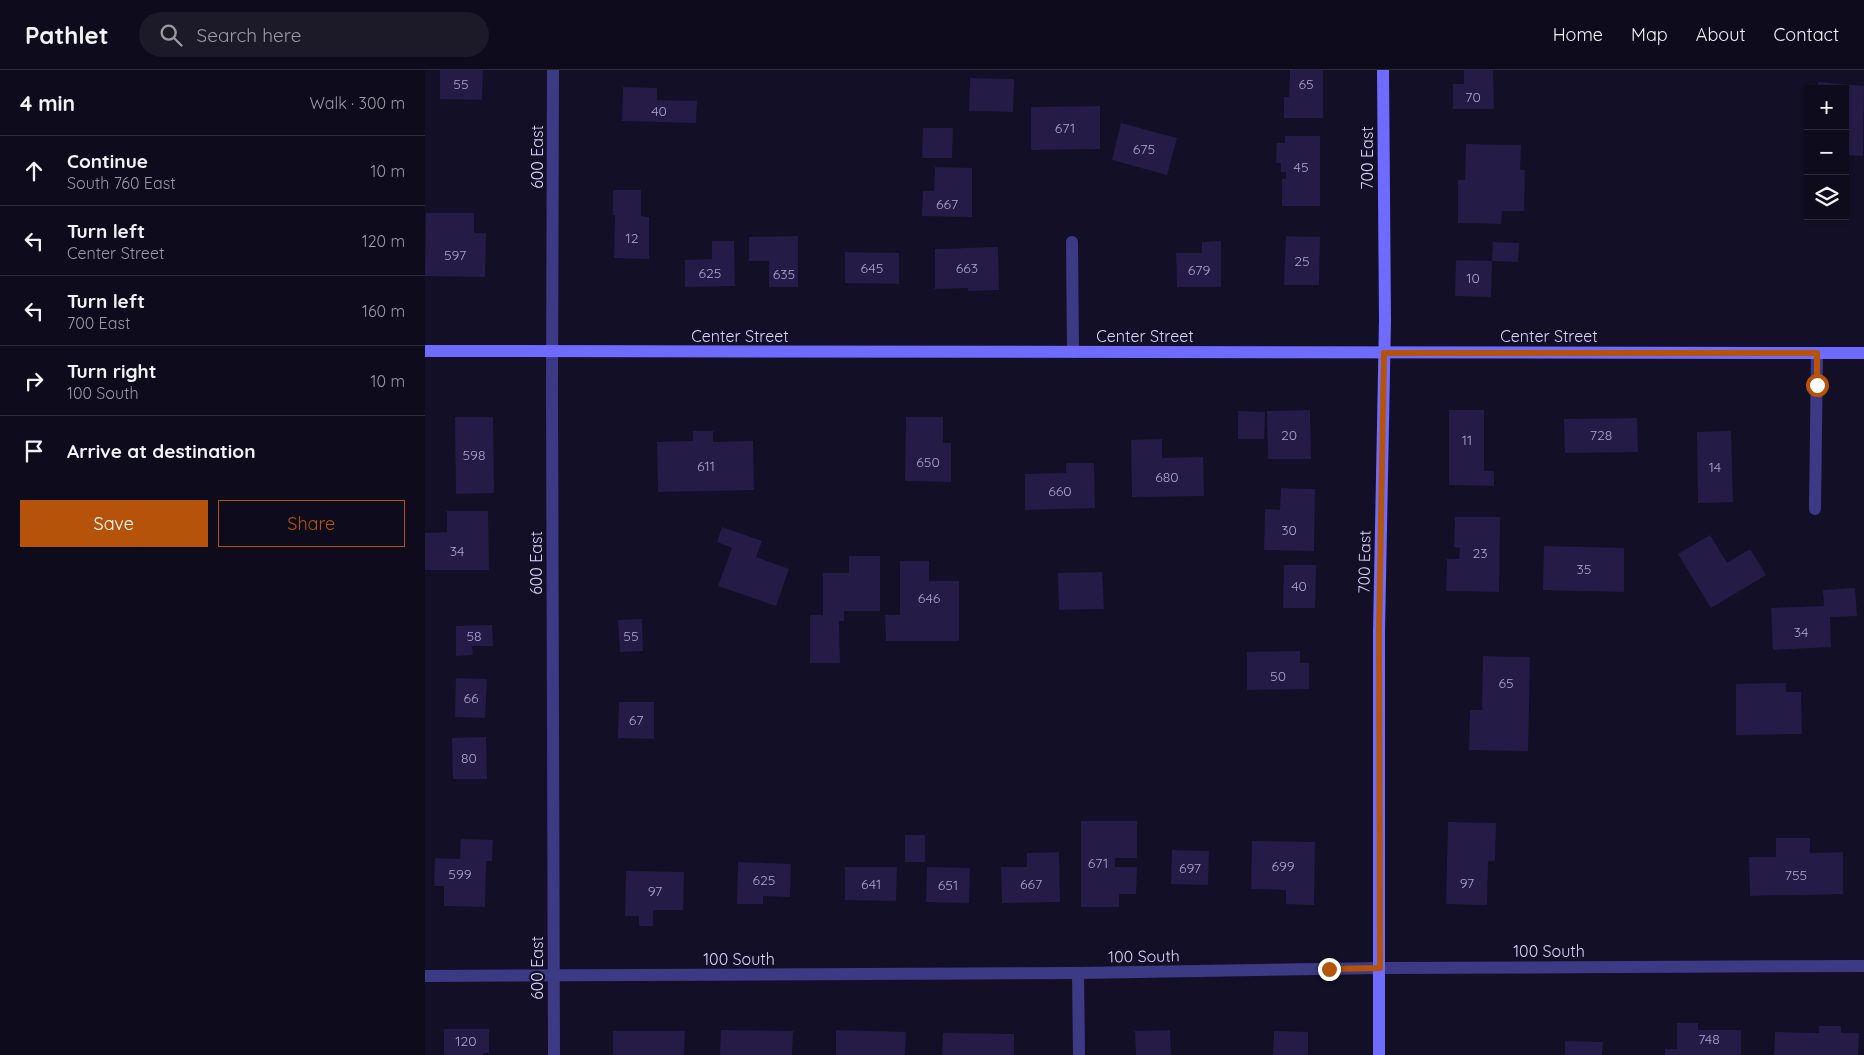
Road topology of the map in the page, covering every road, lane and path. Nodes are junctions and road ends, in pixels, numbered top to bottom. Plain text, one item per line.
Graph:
1 (553, 70) edge
2 (1383, 70) edge
3 (1072, 242) dead end
4 (425, 351) edge
5 (552, 351) junction
6 (1073, 352) junction
7 (1384, 353) junction
8 (1817, 353) junction
9 (1864, 353) edge
10 (1815, 509) dead end
11 (1864, 966) edge
12 (1380, 968) junction
13 (1078, 973) junction
14 (425, 976) edge
15 (553, 976) junction
16 (554, 1055) edge
17 (1079, 1055) edge
18 (1379, 1055) edge

1 - 5 street, 600 East
2 - 7 street, 700 East
3 - 6 street
4 - 5 street, Center Street
5 - 6 street, Center Street
5 - 15 street, 600 East
6 - 7 street, Center Street
7 - 8 street, Center Street
7 - 12 street, 700 East
8 - 9 street, Center Street
8 - 10 street
11 - 12 street, 100 South
12 - 13 street, 100 South
12 - 18 street, 700 East
13 - 15 street, 100 South
13 - 17 street
14 - 15 street, 100 South
15 - 16 street, 600 East

